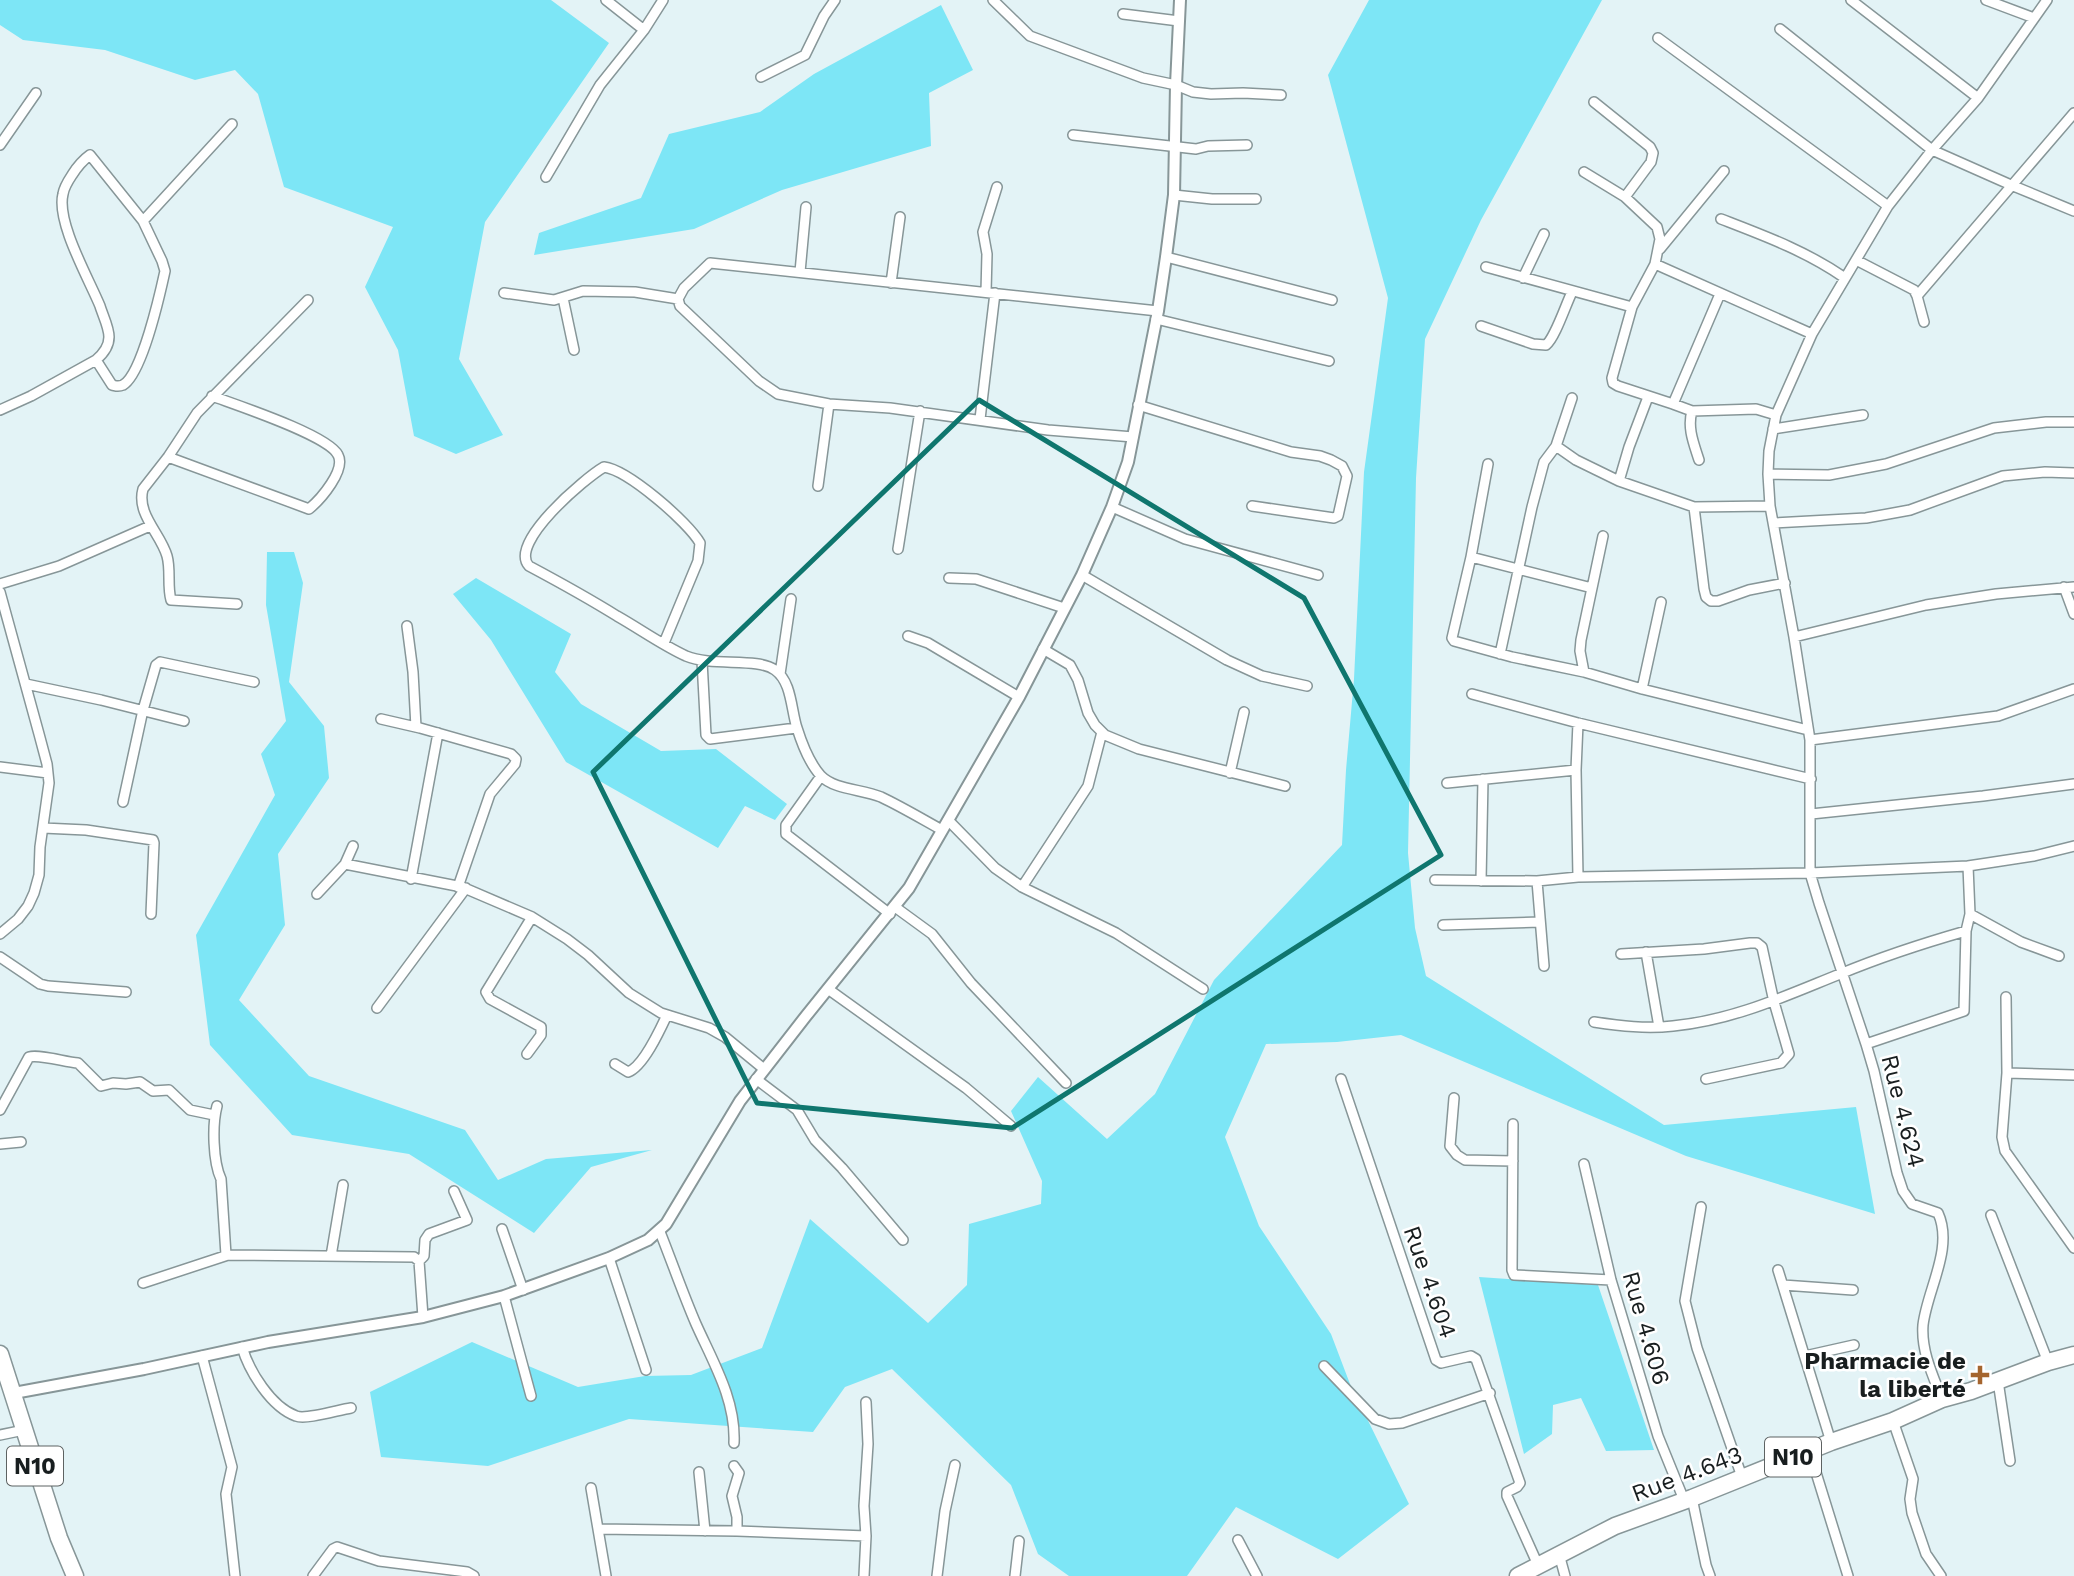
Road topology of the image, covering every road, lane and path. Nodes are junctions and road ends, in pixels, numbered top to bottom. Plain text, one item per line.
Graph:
1 (606, 0) edge
2 (663, 0) edge
3 (835, 0) edge
4 (993, 0) edge
5 (1180, 0) edge
6 (1851, 0) edge
7 (1986, 0) edge
8 (2047, 0) edge
9 (1123, 14) dead end
10 (2034, 18) junction
11 (1179, 21) junction
12 (1780, 29) dead end
13 (644, 30) junction
14 (1658, 38) dead end
15 (761, 77) dead end
16 (1175, 85) junction
17 (36, 93) dead end
18 (1281, 95) dead end
19 (1978, 99) junction
20 (1594, 102) dead end
21 (2074, 113) edge
22 (232, 124) dead end
23 (1073, 135) dead end
24 (0, 145) edge
25 (1174, 145) junction
26 (1247, 145) dead end
27 (1932, 150) junction
28 (1584, 172) dead end
29 (1724, 172) dead end
30 (546, 177) dead end
31 (2011, 185) junction
32 (997, 187) dead end
33 (1174, 195) junction
34 (1625, 197) junction
35 (1256, 199) dead end
36 (1888, 206) junction
37 (806, 207) dead end
38 (2074, 211) edge
39 (900, 217) dead end
40 (1721, 219) dead end
41 (143, 221) junction
42 (1544, 234) dead end
43 (1659, 250) junction
44 (1166, 257) junction
45 (1856, 260) junction
46 (1655, 264) junction
47 (1486, 267) dead end
48 (800, 272) junction
49 (1523, 278) junction
50 (1845, 278) junction
51 (891, 283) junction
52 (990, 292) junction
53 (1572, 292) junction
54 (504, 293) dead end
55 (1720, 294) junction
56 (1917, 296) junction
57 (563, 298) junction
58 (678, 299) junction
59 (308, 300) dead end
60 (1332, 300) dead end
61 (1632, 307) junction
62 (1157, 315) junction
63 (1924, 322) dead end
64 (1481, 326) dead end
65 (1812, 334) junction
66 (574, 351) dead end
67 (96, 360) junction
68 (1329, 361) dead end
69 (212, 396) junction
70 (1648, 397) junction
71 (1572, 398) dead end
72 (829, 404) junction
73 (1673, 404) junction
74 (1139, 405) junction
75 (0, 410) edge
76 (920, 411) junction
77 (1692, 411) junction
78 (1776, 415) junction
79 (1863, 415) dead end
80 (980, 419) junction
81 (2074, 422) edge
82 (1773, 429) junction
83 (1133, 437) junction
84 (1556, 446) junction
85 (168, 457) junction
86 (1699, 460) dead end
87 (1488, 464) dead end
88 (2074, 473) edge
89 (1768, 474) junction
90 (1619, 481) junction
91 (818, 486) dead end
92 (1252, 506) dead end
93 (1770, 506) junction
94 (1112, 507) junction
95 (1694, 507) junction
96 (1774, 523) junction
97 (150, 526) junction
98 (1603, 536) dead end
99 (898, 549) dead end
100 (1471, 556) junction
101 (1518, 570) junction
102 (1082, 575) junction
103 (1318, 575) dead end
104 (950, 579) dead end
105 (1785, 583) junction
106 (0, 584) edge
107 (2069, 587) edge
108 (1592, 588) junction
109 (0, 592) edge
110 (790, 599) dead end
111 (2, 602) edge
112 (1661, 602) dead end
113 (237, 604) dead end
114 (1064, 608) junction
115 (2074, 614) edge
116 (407, 626) dead end
117 (908, 636) dead end
118 (1794, 637) junction
119 (664, 643) junction
120 (1043, 649) junction
121 (1500, 654) junction
122 (702, 661) junction
123 (1584, 672) junction
124 (780, 674) junction
125 (254, 682) dead end
126 (26, 684) junction
127 (1307, 686) dead end
128 (1642, 689) junction
129 (2074, 689) edge
130 (1472, 694) dead end
131 (1019, 696) junction
132 (143, 710) junction
133 (1244, 712) dead end
134 (381, 719) dead end
135 (184, 721) dead end
136 (1578, 723) junction
137 (416, 727) junction
138 (796, 728) junction
139 (1102, 732) junction
140 (438, 733) junction
141 (1809, 735) junction
142 (0, 766) edge
143 (1576, 769) junction
144 (48, 773) junction
145 (1230, 773) junction
146 (821, 776) junction
147 (1483, 779) junction
148 (1811, 779) junction
149 (1447, 783) dead end
150 (2074, 784) edge
151 (1285, 786) dead end
152 (123, 802) dead end
153 (1811, 814) junction
154 (945, 825) junction
155 (43, 828) junction
156 (353, 846) dead end
157 (2074, 846) edge
158 (345, 864) junction
159 (1968, 866) junction
160 (1810, 873) junction
161 (1578, 877) junction
162 (411, 879) junction
163 (1436, 880) dead end
164 (1481, 881) junction
165 (1536, 881) junction
166 (1022, 887) junction
167 (462, 888) junction
168 (317, 894) dead end
169 (892, 911) junction
170 (151, 914) dead end
171 (1970, 914) junction
172 (533, 917) junction
173 (1540, 922) junction
174 (1443, 925) dead end
175 (1966, 930) junction
176 (0, 934) edge
177 (1646, 951) junction
178 (1621, 954) dead end
179 (2059, 956) dead end
180 (0, 957) edge
181 (1544, 966) dead end
182 (1842, 973) junction
183 (828, 989) junction
184 (1203, 989) dead end
185 (125, 992) dead end
186 (2006, 997) dead end
187 (1774, 1002) junction
188 (377, 1008) dead end
189 (667, 1015) junction
190 (1594, 1022) dead end
191 (1659, 1027) junction
192 (1866, 1044) junction
193 (527, 1054) dead end
194 (615, 1064) dead end
195 (2007, 1073) junction
196 (760, 1074) junction
197 (2074, 1075) edge
198 (1341, 1079) dead end
199 (1706, 1079) dead end
200 (1066, 1083) dead end
201 (1454, 1098) dead end
202 (0, 1110) edge
203 (1513, 1124) dead end
204 (1011, 1126) dead end
205 (21, 1142) dead end
206 (0, 1144) edge
207 (1513, 1161) junction
208 (1584, 1164) dead end
209 (343, 1185) dead end
210 (454, 1191) dead end
211 (1701, 1207) dead end
212 (1992, 1215) dead end
213 (502, 1229) dead end
214 (660, 1231) junction
215 (903, 1240) dead end
216 (2074, 1248) edge
217 (226, 1255) junction
218 (331, 1256) junction
219 (609, 1258) junction
220 (419, 1261) junction
221 (1777, 1270) dead end
222 (1611, 1280) junction
223 (143, 1283) dead end
224 (1783, 1285) junction
225 (523, 1290) junction
226 (1853, 1290) dead end
227 (505, 1296) junction
228 (423, 1317) junction
229 (1854, 1345) dead end
230 (242, 1347) junction
231 (0, 1354) edge
232 (202, 1356) junction
233 (1805, 1356) junction
234 (2073, 1358) edge
235 (2048, 1362) junction
236 (1324, 1366) dead end
237 (646, 1370) dead end
238 (1998, 1381) junction
239 (13, 1393) junction
240 (1489, 1393) junction
241 (531, 1396) dead end
242 (1942, 1399) junction
243 (866, 1402) dead end
244 (351, 1408) dead end
245 (1893, 1421) junction
246 (24, 1430) junction
247 (0, 1435) edge
248 (1831, 1441) junction
249 (734, 1443) dead end
250 (1809, 1450) junction
251 (2010, 1461) dead end
252 (734, 1465) dead end
253 (955, 1465) dead end
254 (699, 1472) dead end
255 (1742, 1477) junction
256 (591, 1488) dead end
257 (1688, 1499) junction
258 (599, 1529) junction
259 (705, 1531) junction
260 (737, 1531) junction
261 (866, 1536) junction
262 (1238, 1540) dead end
263 (1019, 1541) dead end
264 (1559, 1554) junction
265 (1538, 1565) junction
266 (75, 1576) edge
267 (235, 1576) edge
268 (313, 1576) edge
269 (474, 1576) edge
270 (606, 1576) edge
271 (864, 1576) edge
272 (937, 1576) edge
273 (1014, 1576) edge
274 (1257, 1576) edge
275 (1518, 1576) edge
276 (1565, 1576) edge
277 (1710, 1576) edge
278 (1847, 1576) edge
279 (1941, 1576) edge

1 - 13 street
2 - 13 street
3 - 15 street
4 - 16 street
5 - 11 street
6 - 19 street
7 - 10 street
8 - 10 street
9 - 11 street
10 - 19 street
11 - 16 street
12 - 27 street
13 - 30 street
14 - 36 street
16 - 18 street
16 - 25 street
17 - 24 street
19 - 27 street
20 - 34 street
21 - 31 street
22 - 41 street
23 - 25 street
25 - 26 street
25 - 33 street
27 - 31 street
27 - 36 street
28 - 34 street
29 - 43 street
31 - 38 street
31 - 56 street
32 - 52 street
33 - 35 street
33 - 44 street
34 - 43 street
36 - 45 street
37 - 48 street
39 - 51 street
40 - 50 street
41 - 67 street
41 - 67 street
42 - 49 street
43 - 46 street
44 - 60 street
44 - 62 street
45 - 50 street
45 - 56 street
46 - 55 street
46 - 61 street
47 - 49 street
48 - 51 street
48 - 58 street
49 - 53 street
50 - 65 street
51 - 52 street
52 - 62 street
52 - 80 street
53 - 61 street
53 - 64 street
54 - 57 street
55 - 65 street
55 - 73 street
56 - 63 street
57 - 58 street
57 - 66 street
58 - 72 street
59 - 69 street
61 - 70 street
62 - 68 street
62 - 74 street
65 - 78 street
67 - 75 street
69 - 85 street
69 - 85 street
70 - 73 street
70 - 90 street
71 - 84 street
72 - 76 street
72 - 91 street
73 - 77 street
74 - 83 street
74 - 92 street
76 - 80 street
76 - 99 street
77 - 78 street
77 - 86 street
78 - 82 street
79 - 82 street
80 - 83 street
81 - 89 street
82 - 89 street
83 - 94 street
84 - 90 street
84 - 101 street
85 - 97 street
87 - 100 street
88 - 96 street
89 - 93 street
90 - 95 street
93 - 95 street
93 - 96 street
94 - 102 street
94 - 103 street
95 - 105 street
96 - 105 street
97 - 106 street
97 - 113 street
98 - 108 street
100 - 101 street
100 - 121 street
101 - 108 street
101 - 121 street
102 - 114 street
102 - 127 street
104 - 114 street
105 - 118 street
107 - 115 street
107 - 118 street
108 - 123 street
109 - 111 street
110 - 124 street
111 - 126 street
112 - 128 street
114 - 120 street
116 - 137 street
117 - 131 street
118 - 141 street
119 - 119 street
119 - 122 street
120 - 131 street
120 - 139 street
121 - 123 street
122 - 124 street
122 - 138 street
123 - 128 street
124 - 138 street
125 - 132 street
126 - 132 street
126 - 144 street
128 - 141 street
129 - 141 street
130 - 136 street
131 - 154 street
132 - 135 street
132 - 152 street
133 - 145 street
134 - 137 street
136 - 143 street
136 - 148 street
137 - 140 street
138 - 146 street
139 - 145 street
139 - 166 street
140 - 162 street
140 - 167 street
141 - 148 street
142 - 144 street
143 - 147 street
143 - 161 street
144 - 155 street
145 - 151 street
146 - 154 street
146 - 169 street
147 - 149 street
147 - 164 street
148 - 153 street
150 - 153 street
153 - 160 street
154 - 166 street
154 - 169 street
155 - 170 street
155 - 176 street
156 - 158 street
157 - 159 street
158 - 162 street
158 - 168 street
159 - 160 street
159 - 171 street, Rue 4.624
160 - 161 street
160 - 182 street
161 - 165 street
162 - 167 street
163 - 164 street
164 - 165 street
165 - 173 street
166 - 184 street
167 - 172 street
167 - 188 street
169 - 183 street
169 - 200 street
171 - 175 street, Rue 4.624
171 - 179 street
172 - 189 street
172 - 193 street
173 - 174 street
173 - 181 street
175 - 182 street
175 - 192 street, Rue 4.624
177 - 178 street
177 - 187 street
177 - 191 street
180 - 185 street
182 - 187 street
182 - 192 street
183 - 196 street
183 - 204 street
186 - 195 street
187 - 191 street
187 - 199 street
189 - 194 street
189 - 196 street
190 - 191 street
192 - 242 street, Rue 4.624
195 - 197 street
195 - 216 street
196 - 214 street
196 - 215 street
198 - 240 street, Rue 4.604
201 - 207 street
202 - 217 street
203 - 207 street
205 - 206 street
207 - 222 street
208 - 222 street, Rue 4.606
209 - 218 street
210 - 220 street
211 - 255 street
212 - 235 street
213 - 225 street
214 - 219 street
214 - 249 street
217 - 218 street
217 - 223 street
218 - 220 street
219 - 225 street
219 - 237 street
220 - 228 street
221 - 224 street
222 - 257 street, Rue 4.606
224 - 226 street
224 - 233 street
225 - 227 street
227 - 228 street
227 - 241 street
228 - 230 street
229 - 233 street
230 - 232 street
230 - 244 street
231 - 239 highway, N10
232 - 239 street
232 - 267 street
233 - 248 street
234 - 235 highway, Rue 4.643 / N10
235 - 238 highway, Rue 4.643 / N10
236 - 240 street
238 - 242 highway, Rue 4.643 / N10
238 - 251 street
239 - 246 highway, N10
240 - 265 street, Rue 4.604
242 - 245 highway, Rue 4.643 / N10
243 - 261 street
245 - 248 highway, Rue 4.643 / N10
245 - 279 street
246 - 247 street
246 - 266 highway, N10
248 - 250 highway, Rue 4.643 / N10
250 - 255 highway, Rue 4.643 / N10
250 - 278 street
252 - 260 street
253 - 272 street
254 - 259 street
255 - 257 highway, Rue 4.643 / N10
256 - 258 street
257 - 264 highway, Rue 4.643 / N10
257 - 277 street, Rue 4.606
258 - 259 street
258 - 270 street
259 - 260 street
260 - 261 street
261 - 271 street
262 - 274 street
263 - 273 street
264 - 265 highway, Rue 4.643 / N10
264 - 276 street
265 - 275 highway, Rue 4.643 / N10
268 - 269 street

